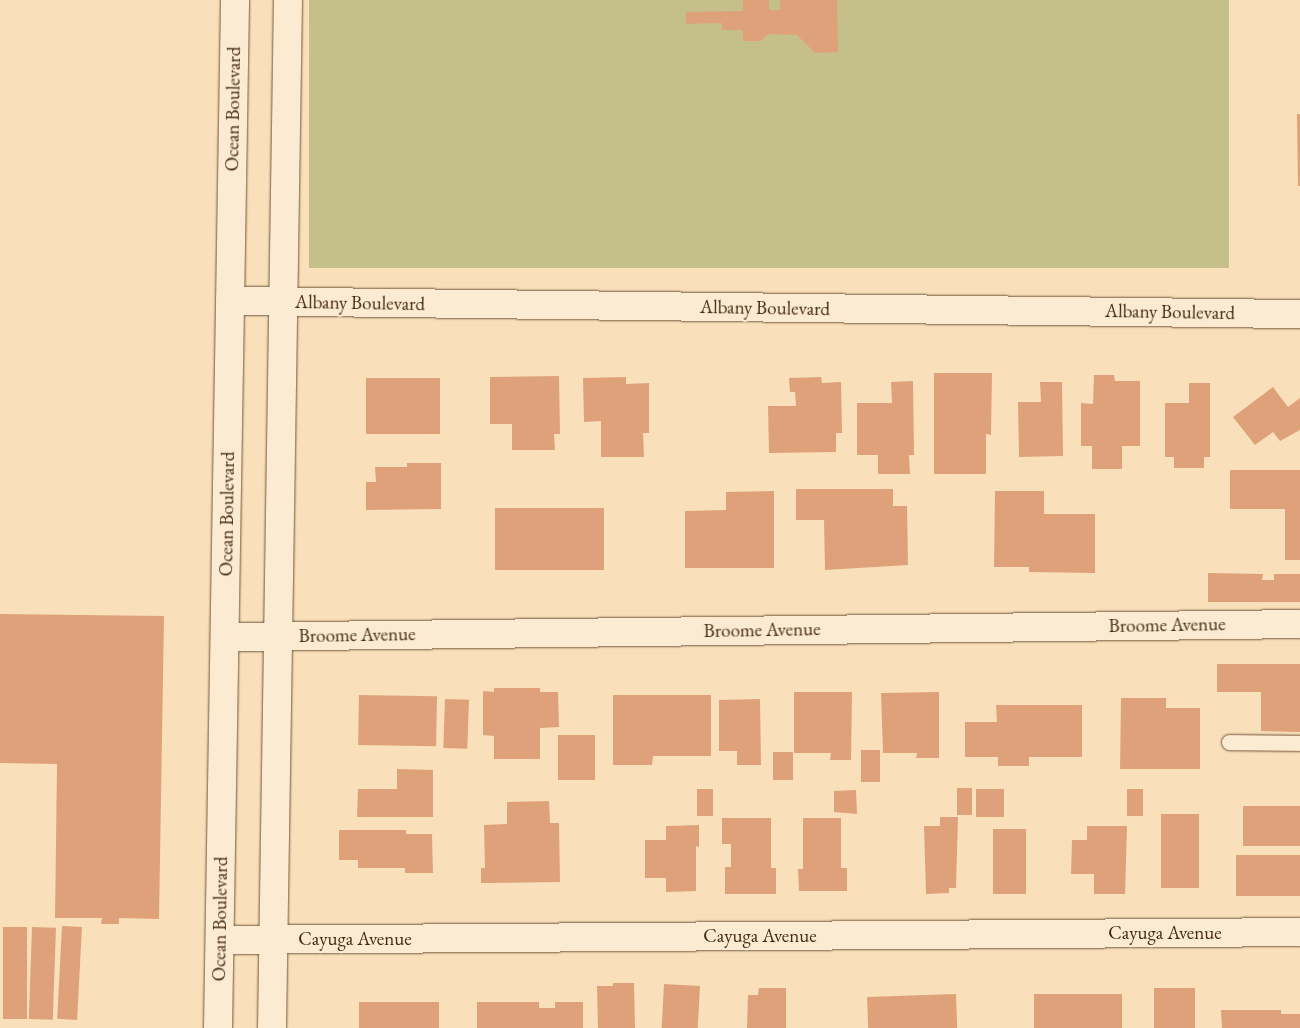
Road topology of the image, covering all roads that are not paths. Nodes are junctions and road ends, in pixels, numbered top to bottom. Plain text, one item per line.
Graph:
1 (235, 0) edge
2 (288, 0) edge
3 (230, 301) junction
4 (283, 302) junction
5 (1300, 314) edge
6 (1300, 624) edge
7 (278, 636) junction
8 (225, 637) junction
9 (1230, 742) dead end
10 (1300, 743) edge
11 (1300, 932) edge
12 (273, 939) junction
13 (220, 940) junction
14 (218, 1028) edge
15 (272, 1028) edge

1 - 3 street, Ocean Boulevard
2 - 4 street
3 - 4 street, Albany Boulevard
3 - 8 street, Ocean Boulevard
4 - 5 street, Albany Boulevard
4 - 7 street
6 - 7 street, Broome Avenue
7 - 8 street, Broome Avenue
7 - 12 street
8 - 13 street, Ocean Boulevard
9 - 10 lane
11 - 12 street, Cayuga Avenue
12 - 13 street, Cayuga Avenue
12 - 15 street
13 - 14 street, Ocean Boulevard

